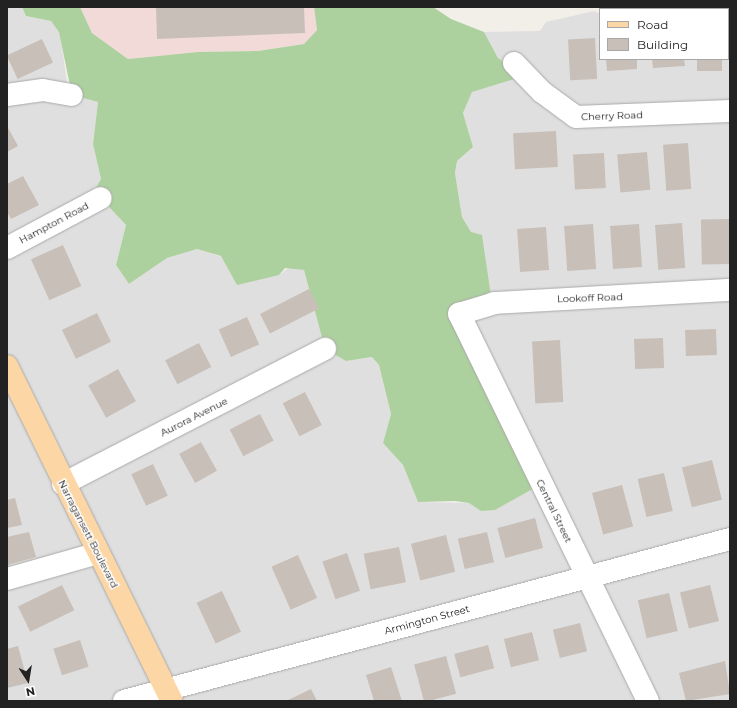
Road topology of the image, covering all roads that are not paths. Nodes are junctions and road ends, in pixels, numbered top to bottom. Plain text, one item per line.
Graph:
1 (514, 64) dead end
2 (7, 95) edge
3 (72, 96) dead end
4 (730, 110) edge
5 (101, 198) dead end
6 (7, 248) edge
7 (730, 290) edge
8 (462, 320) joint
9 (325, 349) dead end
10 (7, 366) edge
11 (63, 484) junction
12 (730, 539) edge
13 (98, 553) junction
14 (587, 578) junction
15 (7, 579) edge
16 (169, 695) edge
17 (124, 701) edge
18 (648, 701) edge

1 - 4 street, Cherry Road
2 - 3 street
5 - 6 street, Hampton Road
7 - 8 street, Lookoff Road
8 - 14 street, Central Street
9 - 11 street, Aurora Avenue
10 - 11 main road, Narragansett Boulevard
11 - 13 main road, Narragansett Boulevard
12 - 14 street, Armington Street
13 - 15 street
13 - 16 main road, Narragansett Boulevard
14 - 16 street, Armington Street
14 - 18 street, Central Street
16 - 17 street, Armington Street

